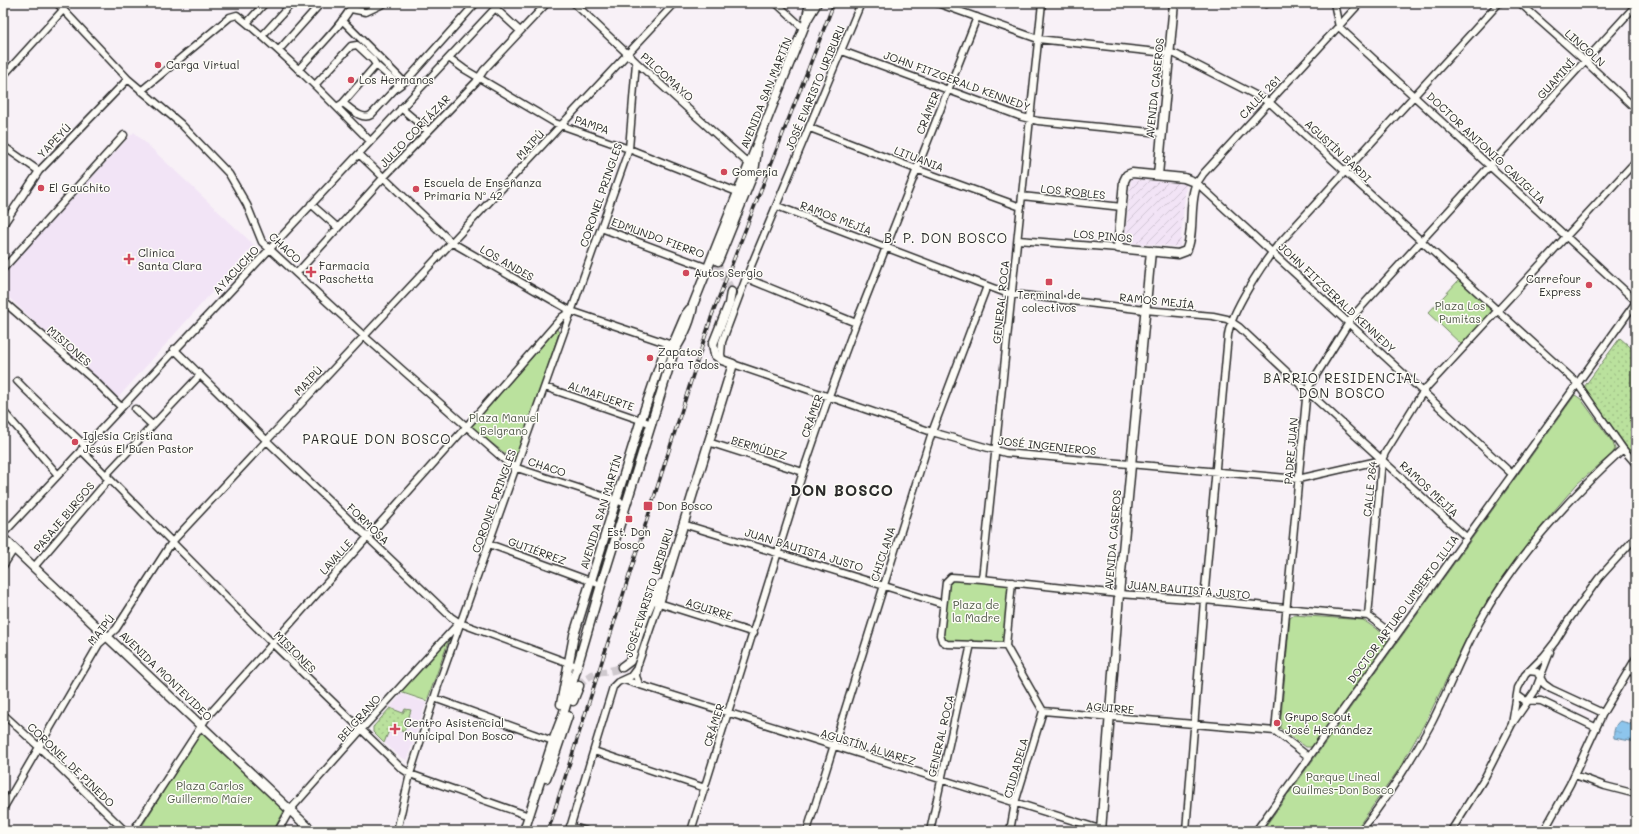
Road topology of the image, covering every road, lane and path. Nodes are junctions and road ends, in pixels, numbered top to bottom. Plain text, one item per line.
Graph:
1 (57, 3) edge
2 (266, 3) edge
3 (292, 3) edge
4 (321, 3) edge
5 (385, 3) edge
6 (476, 3) edge
7 (547, 3) edge
8 (574, 3) edge
9 (675, 3) edge
10 (776, 3) edge
11 (810, 3) edge
12 (817, 3) edge
13 (861, 3) edge
14 (938, 3) edge
15 (1042, 3) edge
16 (1174, 3) edge
17 (1334, 3) edge
18 (1360, 3) edge
19 (1499, 3) edge
20 (1520, 3) edge
21 (498, 5) edge
22 (1636, 5) edge
23 (352, 6) edge
24 (63, 10) junction
25 (977, 17) junction
26 (342, 20) junction
27 (247, 23) junction
28 (805, 25) junction
29 (1339, 27) junction
30 (520, 31) junction
31 (262, 36) junction
32 (1038, 39) junction
33 (279, 50) junction
34 (842, 51) junction
35 (1169, 53) junction
36 (628, 54) junction
37 (449, 58) junction
38 (1585, 61) junction
39 (636, 62) junction
40 (376, 65) junction
41 (299, 69) junction
42 (3, 76) edge
43 (128, 78) junction
44 (479, 78) junction
45 (402, 84) junction
46 (315, 85) junction
47 (141, 91) junction
48 (948, 91) junction
49 (1415, 95) junction
50 (1269, 102) junction
51 (343, 103) junction
52 (337, 107) junction
53 (401, 108) junction
54 (1636, 109) edge
55 (1030, 119) junction
56 (562, 126) junction
57 (810, 128) junction
58 (428, 131) junction
59 (1161, 133) junction
60 (124, 135) dead end
61 (370, 141) junction
62 (758, 143) junction
63 (3, 146) edge
64 (629, 149) junction
65 (359, 154) junction
66 (1636, 161) edge
67 (749, 164) junction
68 (1491, 166) junction
69 (916, 169) junction
70 (39, 171) junction
71 (1345, 171) junction
72 (1158, 175) junction
73 (383, 178) junction
74 (1197, 183) junction
75 (737, 192) junction
76 (1022, 196) junction
77 (311, 204) junction
78 (777, 206) junction
79 (1122, 207) junction
80 (1021, 208) junction
81 (3, 225) edge
82 (337, 227) junction
83 (601, 228) junction
84 (1566, 238) junction
85 (1018, 240) junction
86 (451, 242) junction
87 (1421, 242) junction
88 (885, 247) junction
89 (270, 248) junction
90 (1118, 248) junction
91 (1151, 251) junction
92 (1272, 252) junction
93 (718, 261) tunnel mouth
94 (708, 268) junction
95 (3, 269) edge
96 (297, 273) junction
97 (746, 278) junction
98 (987, 286) junction
99 (731, 292) tunnel mouth
100 (1012, 294) junction
101 (3, 301) edge
102 (1636, 301) edge
103 (693, 305) junction
104 (1145, 310) junction
105 (571, 311) junction
106 (1498, 311) junction
107 (1231, 321) junction
108 (1348, 322) junction
109 (856, 323) junction
110 (364, 336) junction
111 (672, 345) junction
112 (174, 349) junction
113 (664, 355) junction
114 (722, 360) junction
115 (732, 364) junction
116 (200, 375) junction
117 (17, 381) dead end
118 (1577, 383) junction
119 (545, 387) junction
120 (1307, 391) junction
121 (1423, 392) junction
122 (829, 396) junction
123 (660, 398) junction
124 (121, 407) junction
125 (135, 409) dead end
126 (3, 411) edge
127 (641, 420) junction
128 (652, 424) junction
129 (152, 425) junction
130 (466, 427) junction
131 (932, 432) junction
132 (267, 441) junction
133 (708, 442) junction
134 (83, 448) junction
135 (1623, 449) junction
136 (995, 451) junction
137 (1382, 460) junction
138 (1636, 464) edge
139 (1132, 466) junction
140 (516, 468) junction
141 (803, 472) junction
142 (1216, 472) junction
143 (1512, 474) junction
144 (58, 475) junction
145 (107, 477) junction
146 (1298, 479) junction
147 (616, 501) junction
148 (627, 504) junction
149 (683, 524) junction
150 (3, 534) edge
151 (367, 537) junction
152 (1466, 537) junction
153 (1636, 537) edge
154 (3, 538) edge
155 (172, 542) junction
156 (489, 544) junction
157 (14, 549) junction
158 (779, 553) junction
159 (3, 566) edge
160 (34, 567) junction
161 (667, 576) junction
162 (982, 579) junction
163 (591, 582) junction
164 (1012, 582) junction
165 (601, 585) junction
166 (884, 585) junction
167 (1119, 594) junction
168 (1204, 600) junction
169 (659, 603) junction
170 (943, 604) junction
171 (1286, 609) junction
172 (1368, 616) junction
173 (460, 623) junction
174 (754, 633) junction
175 (1394, 636) junction
176 (108, 637) junction
177 (1555, 642) junction
178 (272, 644) junction
179 (971, 644) junction
180 (1006, 646) junction
181 (1636, 658) edge
182 (573, 664) junction
183 (622, 667) tunnel mouth
184 (637, 667) junction
185 (1629, 670) junction
186 (1528, 671) junction
187 (1636, 674) edge
188 (1540, 678) junction
189 (624, 680) junction
190 (639, 684) junction
191 (579, 686) tunnel mouth
192 (1517, 694) junction
193 (434, 698) junction
194 (1529, 700) junction
195 (1043, 711) junction
196 (1603, 713) junction
197 (3, 714) edge
198 (728, 714) junction
199 (1110, 718) junction
200 (1194, 724) junction
201 (1512, 724) junction
202 (201, 726) junction
203 (1596, 728) junction
204 (361, 730) junction
205 (1275, 731) junction
206 (554, 738) junction
207 (39, 747) junction
208 (834, 747) junction
209 (594, 751) junction
210 (1309, 757) junction
211 (410, 774) junction
212 (1575, 775) junction
213 (941, 780) junction
214 (705, 788) junction
215 (1636, 794) edge
216 (534, 802) junction
217 (1015, 804) junction
218 (3, 809) edge
219 (290, 810) junction
220 (529, 816) junction
221 (569, 828) edge
222 (125, 831) edge
223 (133, 831) edge
224 (278, 831) edge
225 (312, 831) edge
226 (397, 831) edge
227 (524, 831) edge
228 (586, 831) edge
229 (691, 831) edge
230 (807, 831) edge
231 (930, 831) edge
232 (1010, 831) edge
233 (1103, 831) edge
234 (1186, 831) edge
235 (1256, 831) edge
236 (1361, 831) edge
237 (1451, 831) edge
238 (1544, 831) edge

1 - 24 street, CHACO
2 - 27 street
3 - 31 street
4 - 33 street
5 - 23 street
6 - 45 street
7 - 30 street, JULIO CORTÁZAR
8 - 36 street, PILCOMAYO
9 - 36 street, MAIPÚ
10 - 28 street
11 - 28 street, AVENIDA SAN MARTÍN
12 - 28 street, AVENIDA SAN MARTÍN
13 - 34 street, JOSÉ EVARISTO URIBURU
14 - 25 street, AGUSTÍN BARDI
15 - 32 street, GENERAL ROCA
16 - 35 street, AVENIDA CASEROS
17 - 29 street
18 - 29 street, CALLE 261
19 - 49 street
20 - 38 street, LINCOLN
21 - 30 street
21 - 37 street, AYACUCHO
22 - 38 street, GUAMINÍ
23 - 26 street
24 - 42 street
24 - 43 street, CHACO
25 - 32 street, AGUSTÍN BARDI
25 - 48 street, CRÁMER
26 - 41 street
26 - 45 street
27 - 31 street
27 - 47 street
28 - 62 street, AVENIDA SAN MARTÍN
29 - 49 street, DOCTOR ANTONIO CAVIGLIA
29 - 50 street, CALLE 261
30 - 44 street, JULIO CORTÁZAR
31 - 33 street
32 - 35 street, AGUSTÍN BARDI
32 - 55 street, GENERAL ROCA
33 - 41 street
34 - 48 street, JOHN FITZGERALD KENNEDY
34 - 57 street, JOSÉ EVARISTO URIBURU
35 - 50 street, AGUSTÍN BARDI
35 - 59 street, AVENIDA CASEROS
36 - 39 street, PILCOMAYO
36 - 56 street, MAIPÚ
37 - 44 street, PAMPA
37 - 53 street, AYACUCHO
38 - 54 street, LINCOLN
38 - 68 street, GUAMINÍ
39 - 64 street, CORONEL PRINGLES
39 - 67 street, PILCOMAYO
40 - 45 street
40 - 46 street
40 - 51 street
41 - 46 street
43 - 47 street, CHACO
43 - 70 street, YAPEYÚ
44 - 56 street, PAMPA
44 - 58 street, JULIO CORTÁZAR
45 - 51 street
46 - 52 street
47 - 89 street, CHACO
48 - 55 street, JOHN FITZGERALD KENNEDY
48 - 69 street, CRÁMER
49 - 68 street, DOCTOR ANTONIO CAVIGLIA
49 - 71 street
50 - 71 street, AGUSTÍN BARDI
50 - 74 street, CALLE 261
51 - 52 street
52 - 61 street
53 - 58 street
53 - 61 street, AYACUCHO
55 - 59 street, JOHN FITZGERALD KENNEDY
55 - 76 street, GENERAL ROCA
56 - 64 street, PAMPA
56 - 86 street, MAIPÚ
57 - 69 street, LITUANIA
57 - 78 street, JOSÉ EVARISTO URIBURU
58 - 73 street, JULIO CORTÁZAR
59 - 72 street, AVENIDA CASEROS
60 - 95 street
61 - 65 street, AYACUCHO
62 - 67 street, AVENIDA SAN MARTÍN
62 - 93 street
63 - 70 street
64 - 75 street, PAMPA
64 - 83 street, CORONEL PRINGLES
65 - 73 street, LOS ANDES
65 - 77 street, AYACUCHO
66 - 84 street, CALLE 264
67 - 75 street, AVENIDA SAN MARTÍN
68 - 84 street, DOCTOR ANTONIO CAVIGLIA
68 - 87 street, PADRE JUAN
69 - 80 street, LITUANIA
69 - 88 street, CRÁMER
70 - 81 street, YAPEYÚ
71 - 87 street, AGUSTÍN BARDI
71 - 92 street
72 - 74 street, JOHN FITZGERALD KENNEDY
72 - 79 street, JOHN FITZGERALD KENNEDY
73 - 82 street, JULIO CORTÁZAR
73 - 86 street, LOS ANDES
74 - 91 street, LOS PINOS
74 - 92 street, JOHN FITZGERALD KENNEDY
75 - 94 street, AVENIDA SAN MARTÍN
76 - 79 street, LOS ROBLES
76 - 80 street, GENERAL ROCA
77 - 82 street
77 - 89 street, AYACUCHO
78 - 88 street, RAMOS MEJÍA
78 - 97 street, JOSÉ EVARISTO URIBURU
79 - 90 street
80 - 85 street, GENERAL ROCA
82 - 96 street, JULIO CORTÁZAR
83 - 94 street, EDMUNDO FIERRO
83 - 105 street, CORONEL PRINGLES
84 - 102 street, DOCTOR ANTONIO CAVIGLIA
84 - 106 street, CALLE 264
85 - 90 street, LOS PINOS
85 - 100 street, GENERAL ROCA
86 - 105 street, LOS ANDES
86 - 110 street, MAIPÚ
87 - 106 street, AGUSTÍN BARDI
87 - 108 street, PADRE JUAN
88 - 98 street, RAMOS MEJÍA
88 - 109 street, CRÁMER
89 - 96 street, CHACO
89 - 112 street, AYACUCHO
90 - 91 street, LOS PINOS
91 - 104 street, AVENIDA CASEROS
92 - 107 street
92 - 108 street, JOHN FITZGERALD KENNEDY
94 - 103 street, AVENIDA SAN MARTÍN
96 - 110 street, CHACO
97 - 109 street
97 - 114 street, JOSÉ EVARISTO URIBURU
98 - 100 street, RAMOS MEJÍA
98 - 131 street, CHICLANA
99 - 114 street
100 - 104 street, RAMOS MEJÍA
100 - 136 street, GENERAL ROCA
101 - 124 street, MISIONES
102 - 118 street, DOCTOR ARTURO UMBERTO ILLIA
103 - 111 street, AVENIDA SAN MARTÍN
103 - 123 street, AVENIDA SAN MARTÍN
104 - 107 street, RAMOS MEJÍA
104 - 139 street, AVENIDA CASEROS
105 - 111 street, LOS ANDES
105 - 119 street, CORONEL PRINGLES
105 - 130 street, LAVALLE
106 - 118 street, AGUSTÍN BARDI
106 - 121 street, CALLE 264
107 - 120 street, RAMOS MEJÍA
107 - 142 street
108 - 120 street, PADRE JUAN
108 - 121 street, JOHN FITZGERALD KENNEDY
109 - 122 street, CRÁMER
110 - 130 street, CHACO
110 - 132 street, MAIPÚ
111 - 113 street, AVENIDA SAN MARTÍN
112 - 116 street, FORMOSA
112 - 124 street, AYACUCHO
113 - 123 street
113 - 127 street, AVENIDA SAN MARTÍN
114 - 115 street, JOSÉ INGENIEROS
115 - 122 street, JOSÉ INGENIEROS
115 - 133 street, JOSÉ EVARISTO URIBURU
116 - 129 street, PASAJE BURGOS
116 - 132 street, FORMOSA
117 - 134 street, MISIONES
118 - 135 street, AGUSTÍN BARDI
118 - 143 street, DOCTOR ARTURO UMBERTO ILLIA
119 - 127 street, ALMAFUERTE
119 - 140 street, CORONEL PRINGLES
120 - 137 street, RAMOS MEJÍA
120 - 146 street, PADRE JUAN
121 - 137 street, CALLE 264
121 - 143 street, JOHN FITZGERALD KENNEDY
122 - 131 street, JOSÉ INGENIEROS
122 - 141 street, CRÁMER
123 - 128 street, AVENIDA SAN MARTÍN
124 - 134 street, AYACUCHO
125 - 129 street
126 - 144 street
127 - 128 street, ALMAFUERTE
127 - 147 street, AVENIDA SAN MARTÍN
128 - 148 street, AVENIDA SAN MARTÍN
129 - 145 street, PASAJE BURGOS
130 - 140 street, CHACO
130 - 151 street, LAVALLE
131 - 136 street, JOSÉ INGENIEROS
131 - 166 street, CHICLANA
132 - 151 street, FORMOSA
132 - 155 street, MAIPÚ
133 - 141 street, BERMÚDEZ
133 - 149 street, JOSÉ EVARISTO URIBURU
134 - 144 street, AYACUCHO
134 - 145 street, MISIONES
135 - 138 street, AGUSTÍN BARDI
135 - 236 street
136 - 139 street, JOSÉ INGENIEROS
136 - 162 street, GENERAL ROCA
137 - 146 street, JOSÉ INGENIEROS
137 - 152 street, RAMOS MEJÍA
137 - 172 street, CALLE 264
139 - 142 street, JOSÉ INGENIEROS
139 - 167 street, AVENIDA CASEROS
140 - 147 street, CHACO
140 - 156 street, CORONEL PRINGLES
141 - 158 street, CRÁMER
142 - 146 street, JOSÉ INGENIEROS
142 - 168 street
143 - 152 street, DOCTOR ARTURO UMBERTO ILLIA
144 - 150 street, AYACUCHO
145 - 155 street, MISIONES
145 - 160 street, PASAJE BURGOS
146 - 171 street, PADRE JUAN
147 - 148 street, CHACO
147 - 163 street, AVENIDA SAN MARTÍN
148 - 165 street, AVENIDA SAN MARTÍN
149 - 158 street, JUAN BAUTISTA JUSTO
149 - 161 street, JOSÉ EVARISTO URIBURU
151 - 173 street, FORMOSA
151 - 178 street, LAVALLE
152 - 175 street, DOCTOR ARTURO UMBERTO ILLIA
153 - 177 street
154 - 157 street, AVENIDA MONTEVIDEO
155 - 176 street, MAIPÚ
155 - 178 street, MISIONES
156 - 163 street, GUTIÉRREZ
156 - 173 street, CORONEL PRINGLES
157 - 159 street
157 - 160 street, AVENIDA MONTEVIDEO
158 - 166 street, JUAN BAUTISTA JUSTO
158 - 174 street, CRÁMER
160 - 176 street, AVENIDA MONTEVIDEO
161 - 169 street, JOSÉ EVARISTO URIBURU
161 - 183 street
162 - 164 street, JUAN BAUTISTA JUSTO
162 - 170 street, JUAN BAUTISTA JUSTO
163 - 165 street, GUTIÉRREZ
163 - 182 street, AVENIDA SAN MARTÍN
164 - 167 street, JUAN BAUTISTA JUSTO
164 - 180 street
165 - 182 street, AVENIDA SAN MARTÍN
166 - 170 street, JUAN BAUTISTA JUSTO
166 - 208 street, CHICLANA
167 - 168 street, JUAN BAUTISTA JUSTO
167 - 199 street, AVENIDA CASEROS
168 - 171 street, JUAN BAUTISTA JUSTO
168 - 200 street
169 - 174 street, AGUIRRE
169 - 184 street, JOSÉ EVARISTO URIBURU
170 - 179 street
171 - 172 street, JUAN BAUTISTA JUSTO
171 - 205 street, PADRE JUAN
172 - 175 street
173 - 182 street, FORMOSA
173 - 193 street, CORONEL PRINGLES
173 - 204 street, BELGRANO
174 - 198 street, CRÁMER
175 - 210 street, DOCTOR ARTURO UMBERTO ILLIA
176 - 202 street, AVENIDA MONTEVIDEO
176 - 207 street, MAIPÚ
177 - 186 street
177 - 188 street
178 - 202 street, LAVALLE
178 - 204 street, MISIONES
179 - 180 street
179 - 213 street, GENERAL ROCA
180 - 195 street
181 - 185 street
182 - 206 street, AVENIDA SAN MARTÍN
184 - 189 street, JOSÉ EVARISTO URIBURU
184 - 190 street, JOSÉ EVARISTO URIBURU
185 - 187 street
185 - 196 street
186 - 188 street
186 - 192 street
188 - 194 street
188 - 196 street
189 - 190 street, AGUSTÍN ÁLVAREZ
189 - 209 street, JOSÉ EVARISTO URIBURU
190 - 198 street, AGUSTÍN ÁLVAREZ
191 - 216 street
192 - 194 street
192 - 201 street
193 - 206 street
193 - 211 street, CORONEL PRINGLES
194 - 201 street
194 - 203 street
195 - 199 street, AGUIRRE
195 - 217 street, CIUDADELA
196 - 203 street
197 - 207 street, CORONEL DE PINEDO
198 - 208 street, AGUSTÍN ÁLVAREZ
198 - 214 street, CRÁMER
199 - 200 street, AGUIRRE
199 - 233 street, AVENIDA CASEROS
200 - 205 street, AGUIRRE
200 - 234 street
201 - 237 street
202 - 219 street, AVENIDA MONTEVIDEO
202 - 223 street, LAVALLE
203 - 212 street
204 - 211 street, MISIONES
204 - 219 street, BELGRANO
205 - 210 street
206 - 216 street, AVENIDA SAN MARTÍN
207 - 218 street, MAIPÚ
207 - 222 street, CORONEL DE PINEDO
208 - 213 street, AGUSTÍN ÁLVAREZ
208 - 230 street, CHICLANA
209 - 214 street
209 - 221 street, JOSÉ EVARISTO URIBURU
210 - 235 street, DOCTOR ARTURO UMBERTO ILLIA
211 - 220 street, MISIONES
211 - 226 street, CORONEL PRINGLES
212 - 215 street
212 - 238 street
213 - 217 street, AGUSTÍN ÁLVAREZ
213 - 231 street, GENERAL ROCA
214 - 229 street, CRÁMER
216 - 220 street, AVENIDA SAN MARTÍN
217 - 232 street, CIUDADELA
217 - 233 street, AGUSTÍN ÁLVAREZ
219 - 224 street, BELGRANO
219 - 225 street, AVENIDA MONTEVIDEO
220 - 227 street, AVENIDA SAN MARTÍN
221 - 228 street

